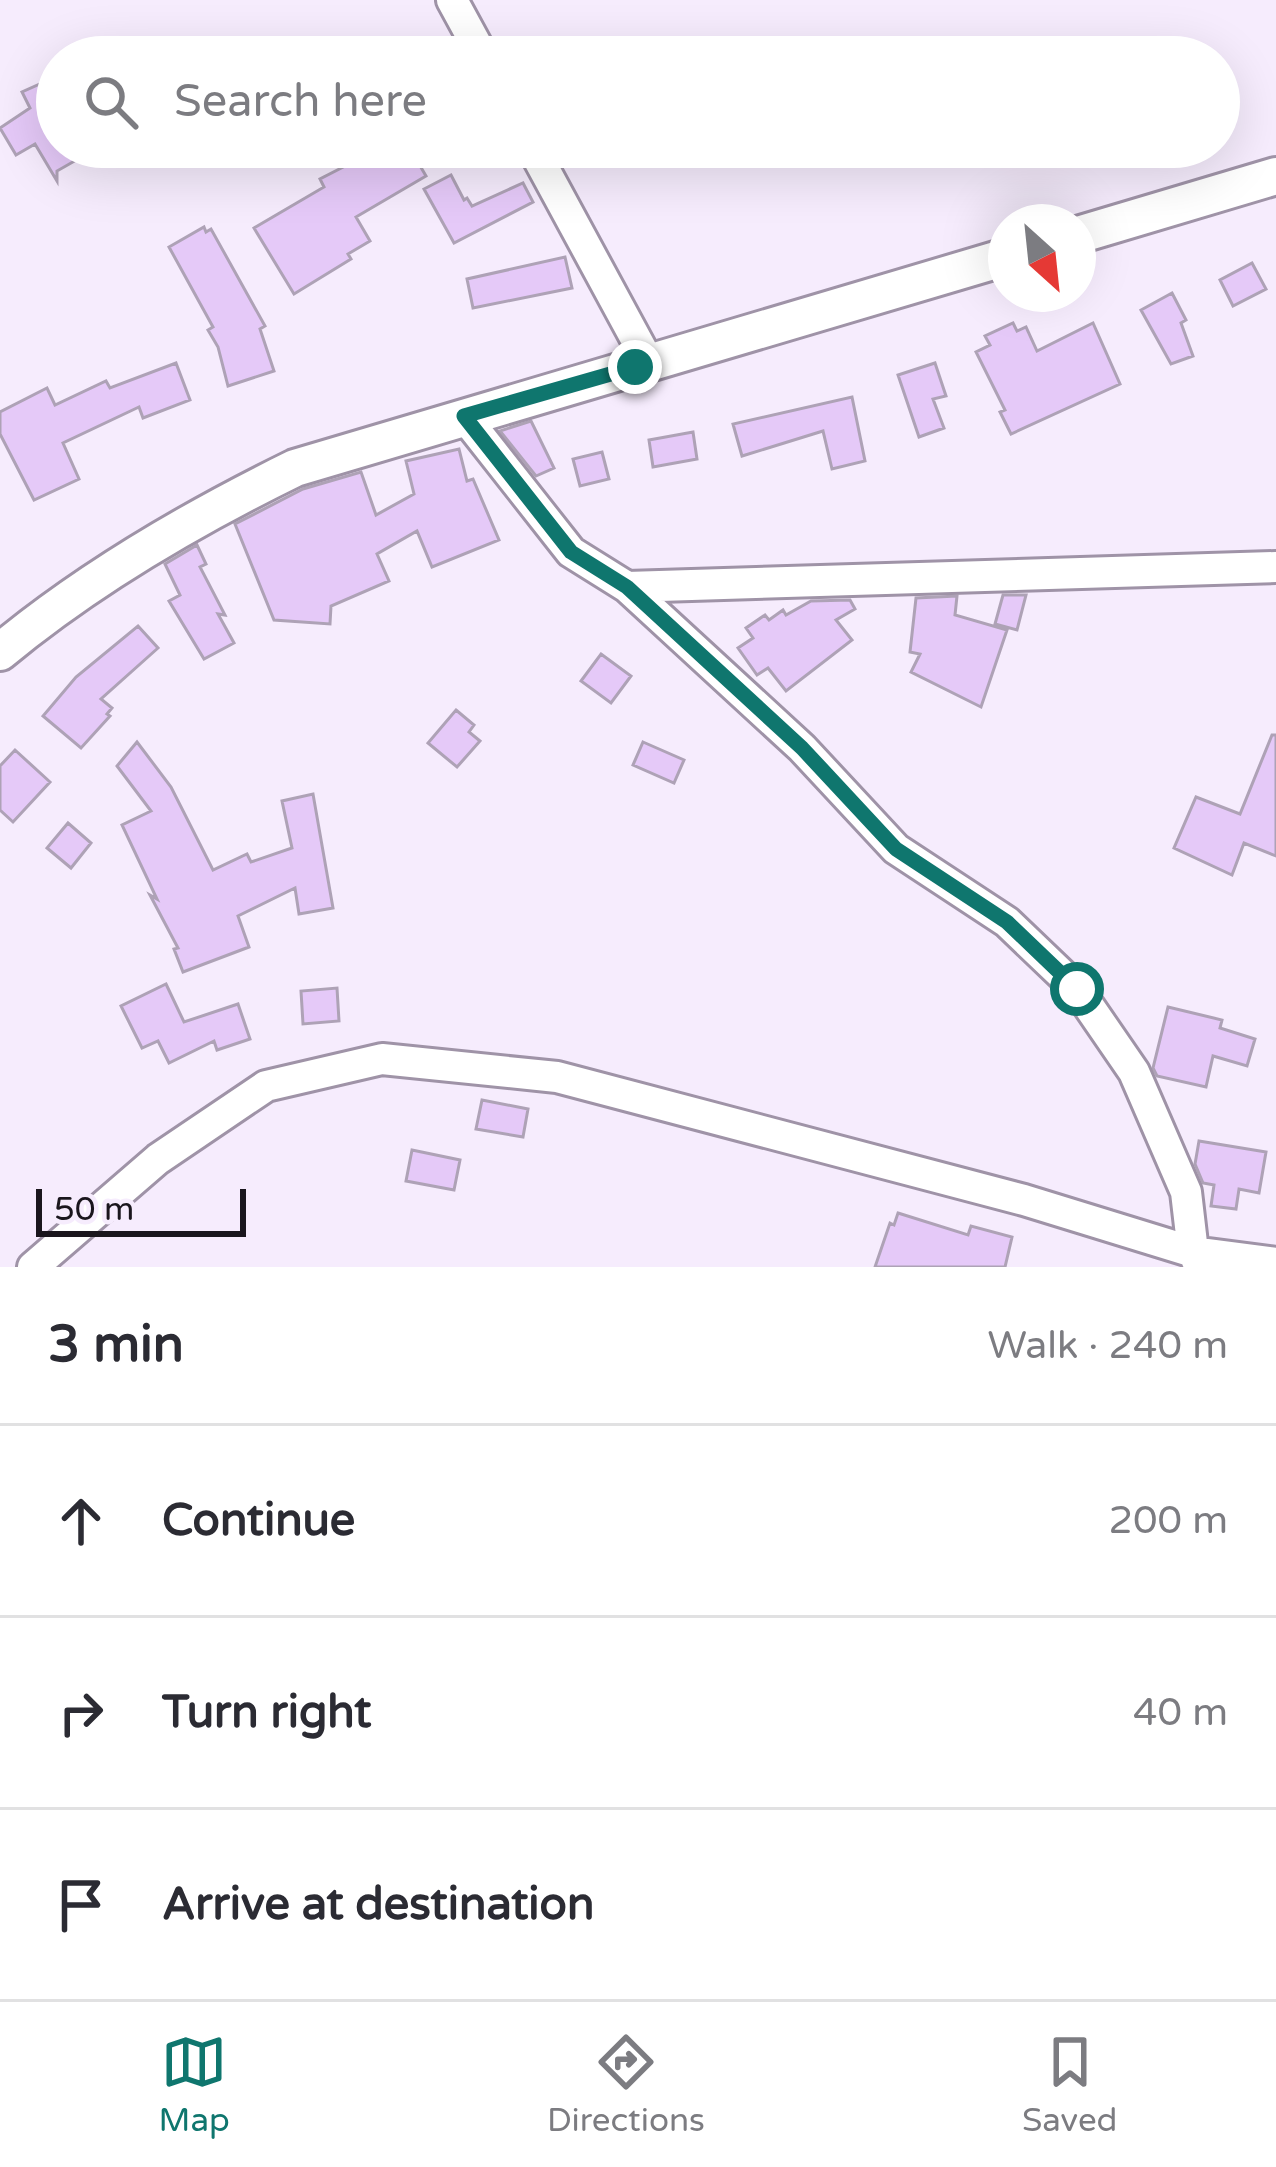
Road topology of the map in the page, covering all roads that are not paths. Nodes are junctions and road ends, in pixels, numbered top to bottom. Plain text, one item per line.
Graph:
1 (452, 0) edge
2 (472, 36) edge
3 (543, 168) edge
4 (1276, 176) edge
5 (1096, 230) edge
6 (988, 261) edge
7 (649, 363) junction
8 (464, 416) junction
9 (1276, 567) edge
10 (627, 587) junction
11 (0, 652) edge
12 (1196, 1259) edge
13 (1276, 1263) edge
14 (33, 1267) edge

1 - 2 street
3 - 7 street
4 - 5 main road
6 - 7 main road
7 - 8 main road
8 - 10 street
8 - 11 main road
9 - 10 street
10 - 12 street
12 - 13 street
12 - 14 street

